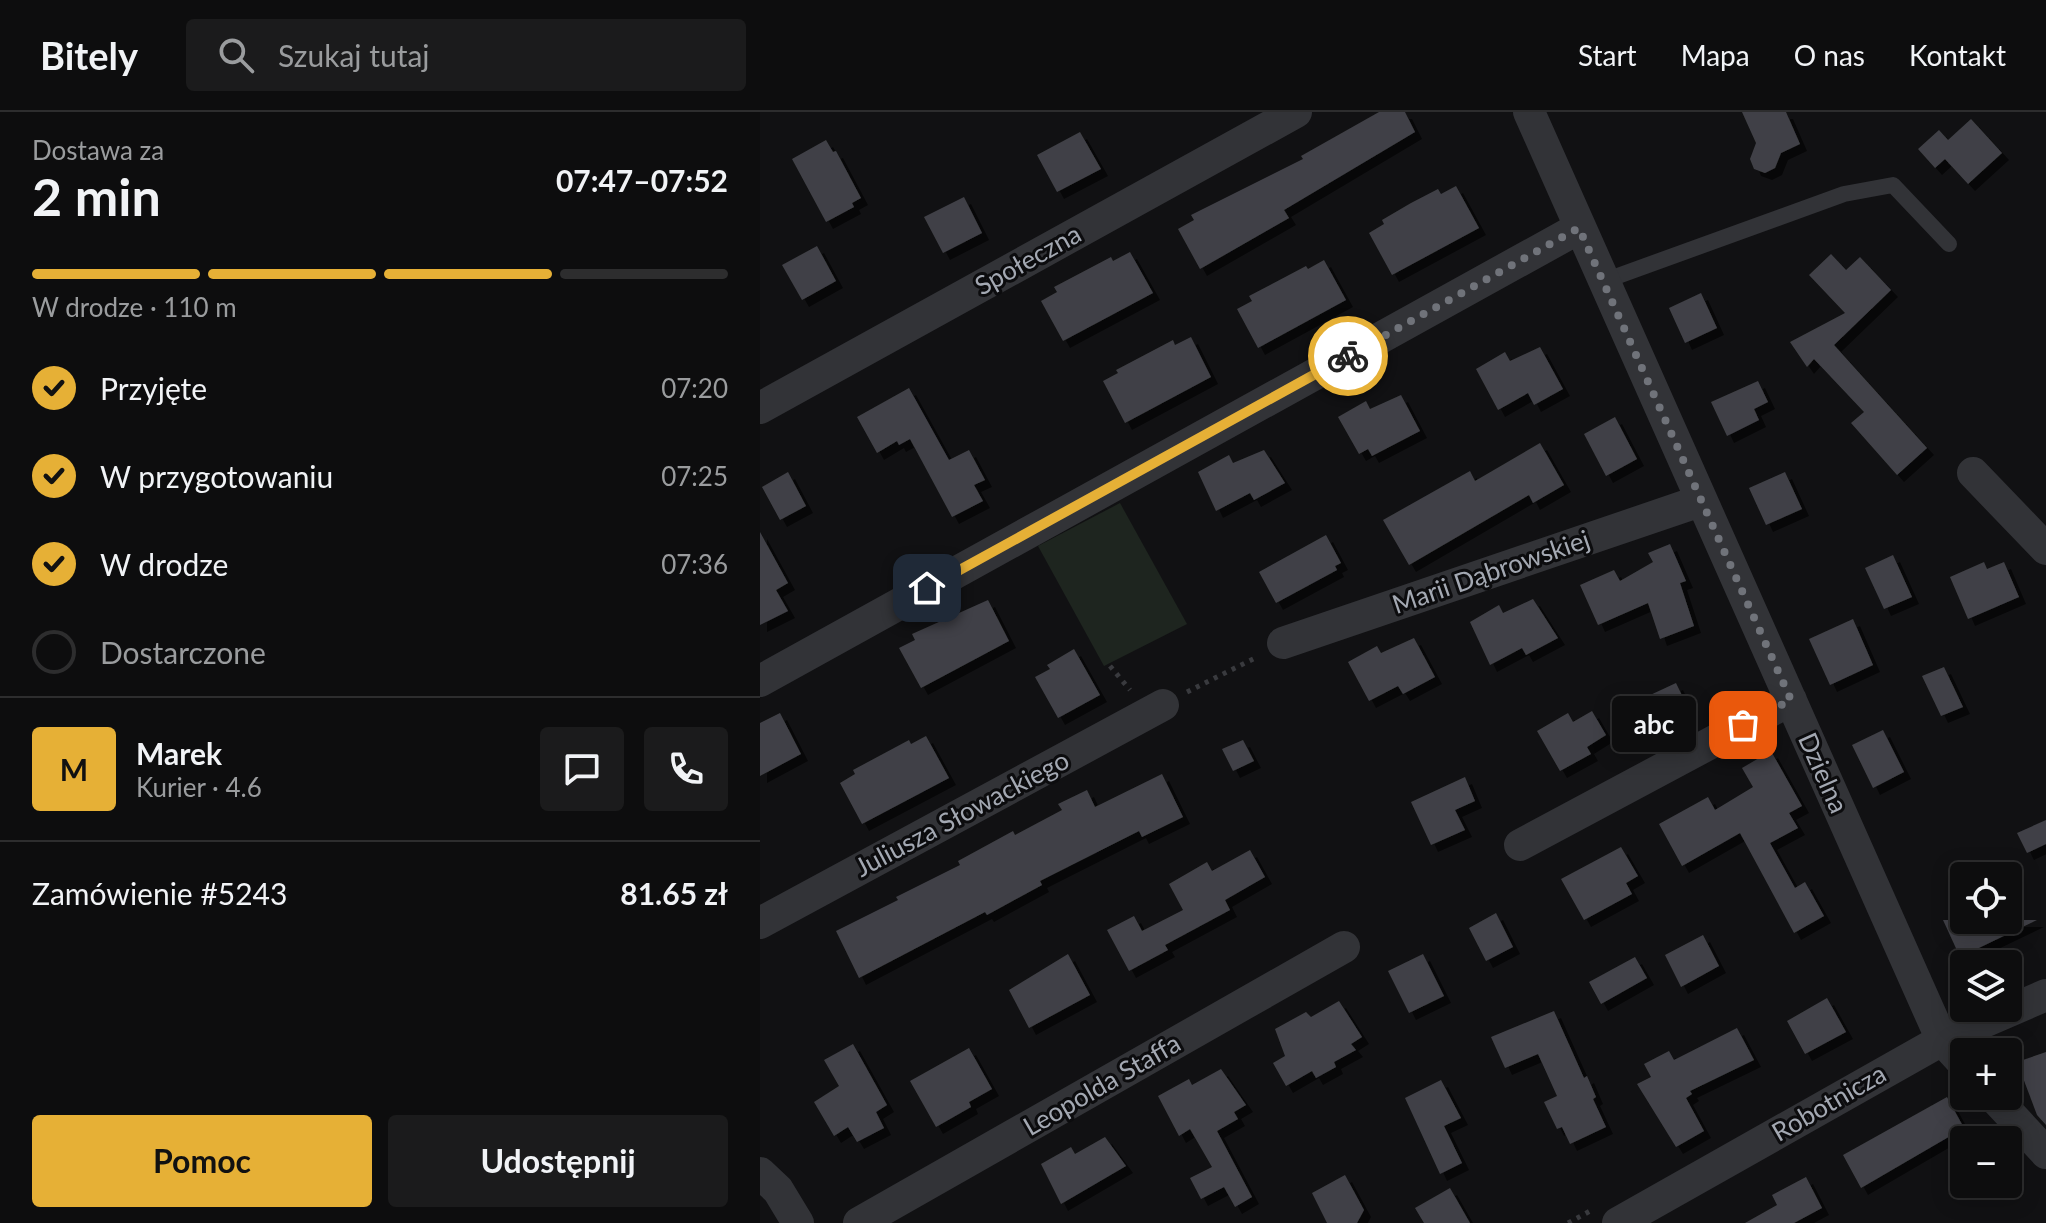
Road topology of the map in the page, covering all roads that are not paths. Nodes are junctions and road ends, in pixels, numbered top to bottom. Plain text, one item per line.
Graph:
1 (1296, 112) edge
2 (1529, 112) edge
3 (1579, 228) junction
4 (1949, 244) dead end
5 (1604, 281) junction
6 (760, 408) edge
7 (1973, 473) dead end
8 (1700, 501) junction
9 (2046, 549) edge
10 (1283, 643) road end
11 (760, 681) edge
12 (1791, 700) junction
13 (1163, 705) road end
14 (1520, 845) dead end
15 (760, 923) edge
16 (1344, 947) dead end
17 (2046, 995) edge
18 (1942, 1040) junction
19 (1950, 1049) edge
20 (2006, 1110) edge
21 (2046, 1153) edge
22 (760, 1173) edge
23 (798, 1223) edge
24 (859, 1223) edge
25 (1618, 1223) edge

1 - 6 street, Społeczna
2 - 3 street, Dzielna
3 - 5 street, Dzielna
3 - 11 street
4 - 5 lane
5 - 8 street, Dzielna
7 - 9 street
8 - 10 street, Marii Dąbrowskiej
8 - 12 street, Dzielna
12 - 14 street
12 - 18 street, Dzielna
13 - 15 street, Juliusza Słowackiego
16 - 24 street, Leopolda Staffa
17 - 18 street, Robotnicza
18 - 19 street, Dzielna
18 - 25 street, Robotnicza
20 - 21 street
22 - 23 street

